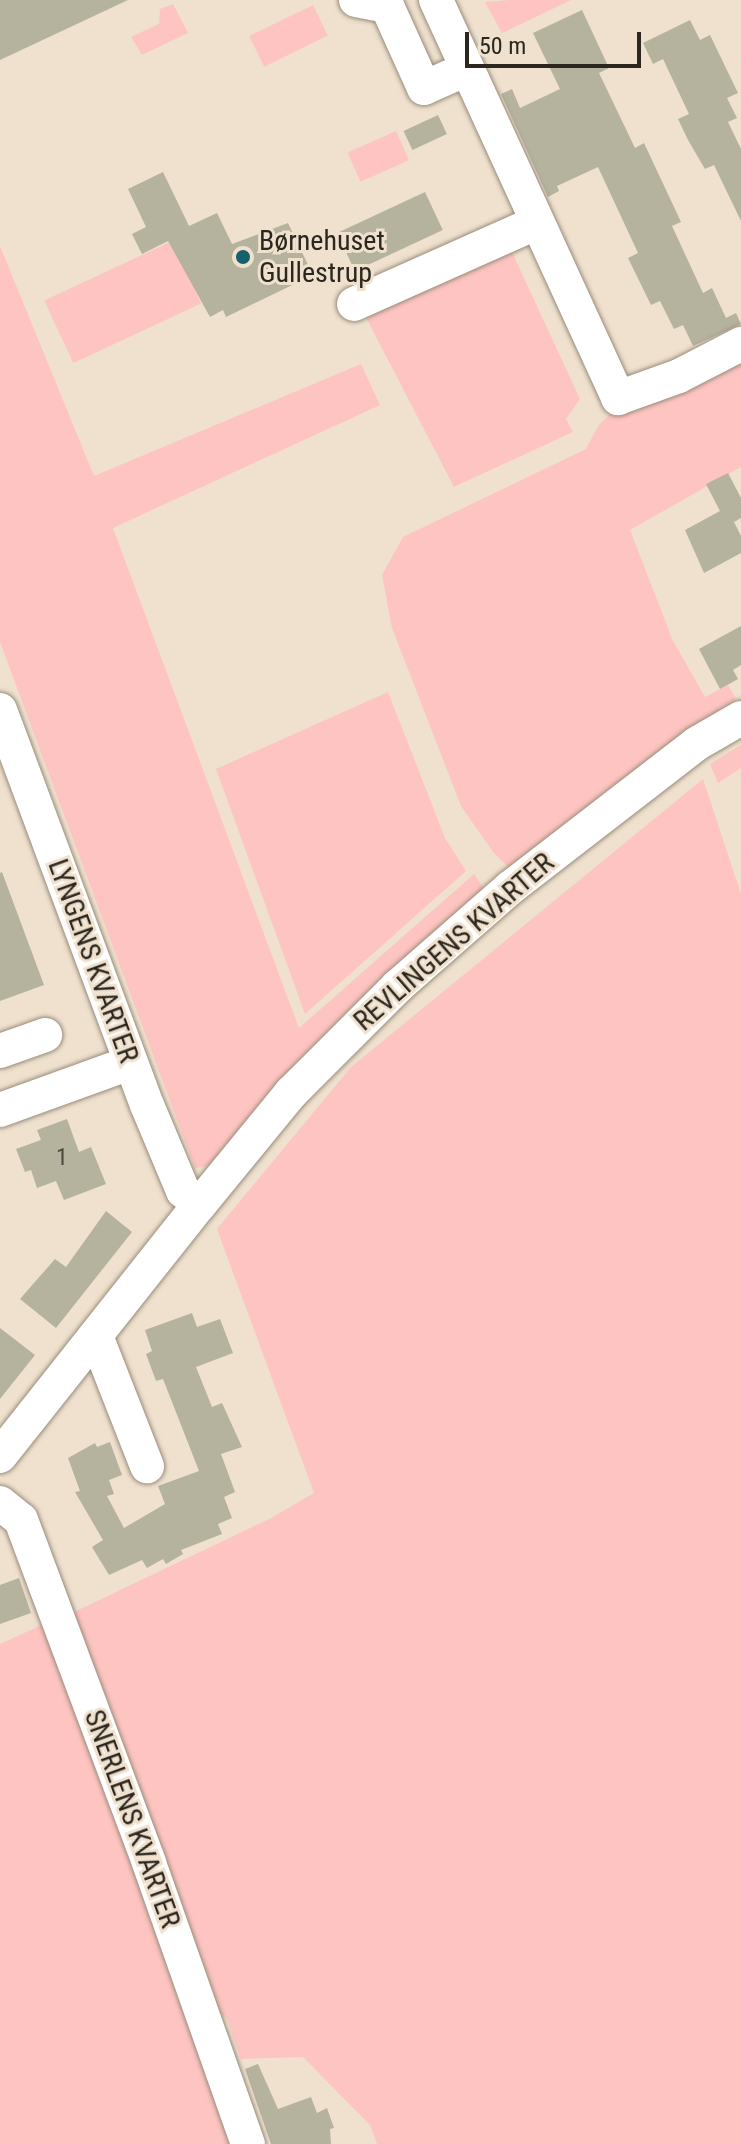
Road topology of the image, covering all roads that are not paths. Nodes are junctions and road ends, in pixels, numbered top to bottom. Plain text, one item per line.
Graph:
1 (356, 0) edge
2 (436, 0) edge
3 (467, 69) junction
4 (536, 223) junction
5 (354, 304) dead end
6 (741, 344) edge
7 (0, 710) edge
8 (741, 718) edge
9 (45, 1035) dead end
10 (0, 1051) edge
11 (130, 1063) junction
12 (0, 1110) edge
13 (200, 1204) junction
14 (96, 1336) junction
15 (0, 1456) edge
16 (147, 1466) dead end
17 (0, 1503) edge
18 (248, 2144) edge

1 - 3 street
2 - 3 street
3 - 4 street
4 - 5 street
4 - 6 street
7 - 11 street, LYNGENS KVARTER
8 - 13 street, REVLINGENS KVARTER
9 - 10 street
11 - 12 street
11 - 13 street, LYNGENS KVARTER
13 - 14 street
14 - 15 street
14 - 16 street
17 - 18 street, SNERLENS KVARTER

